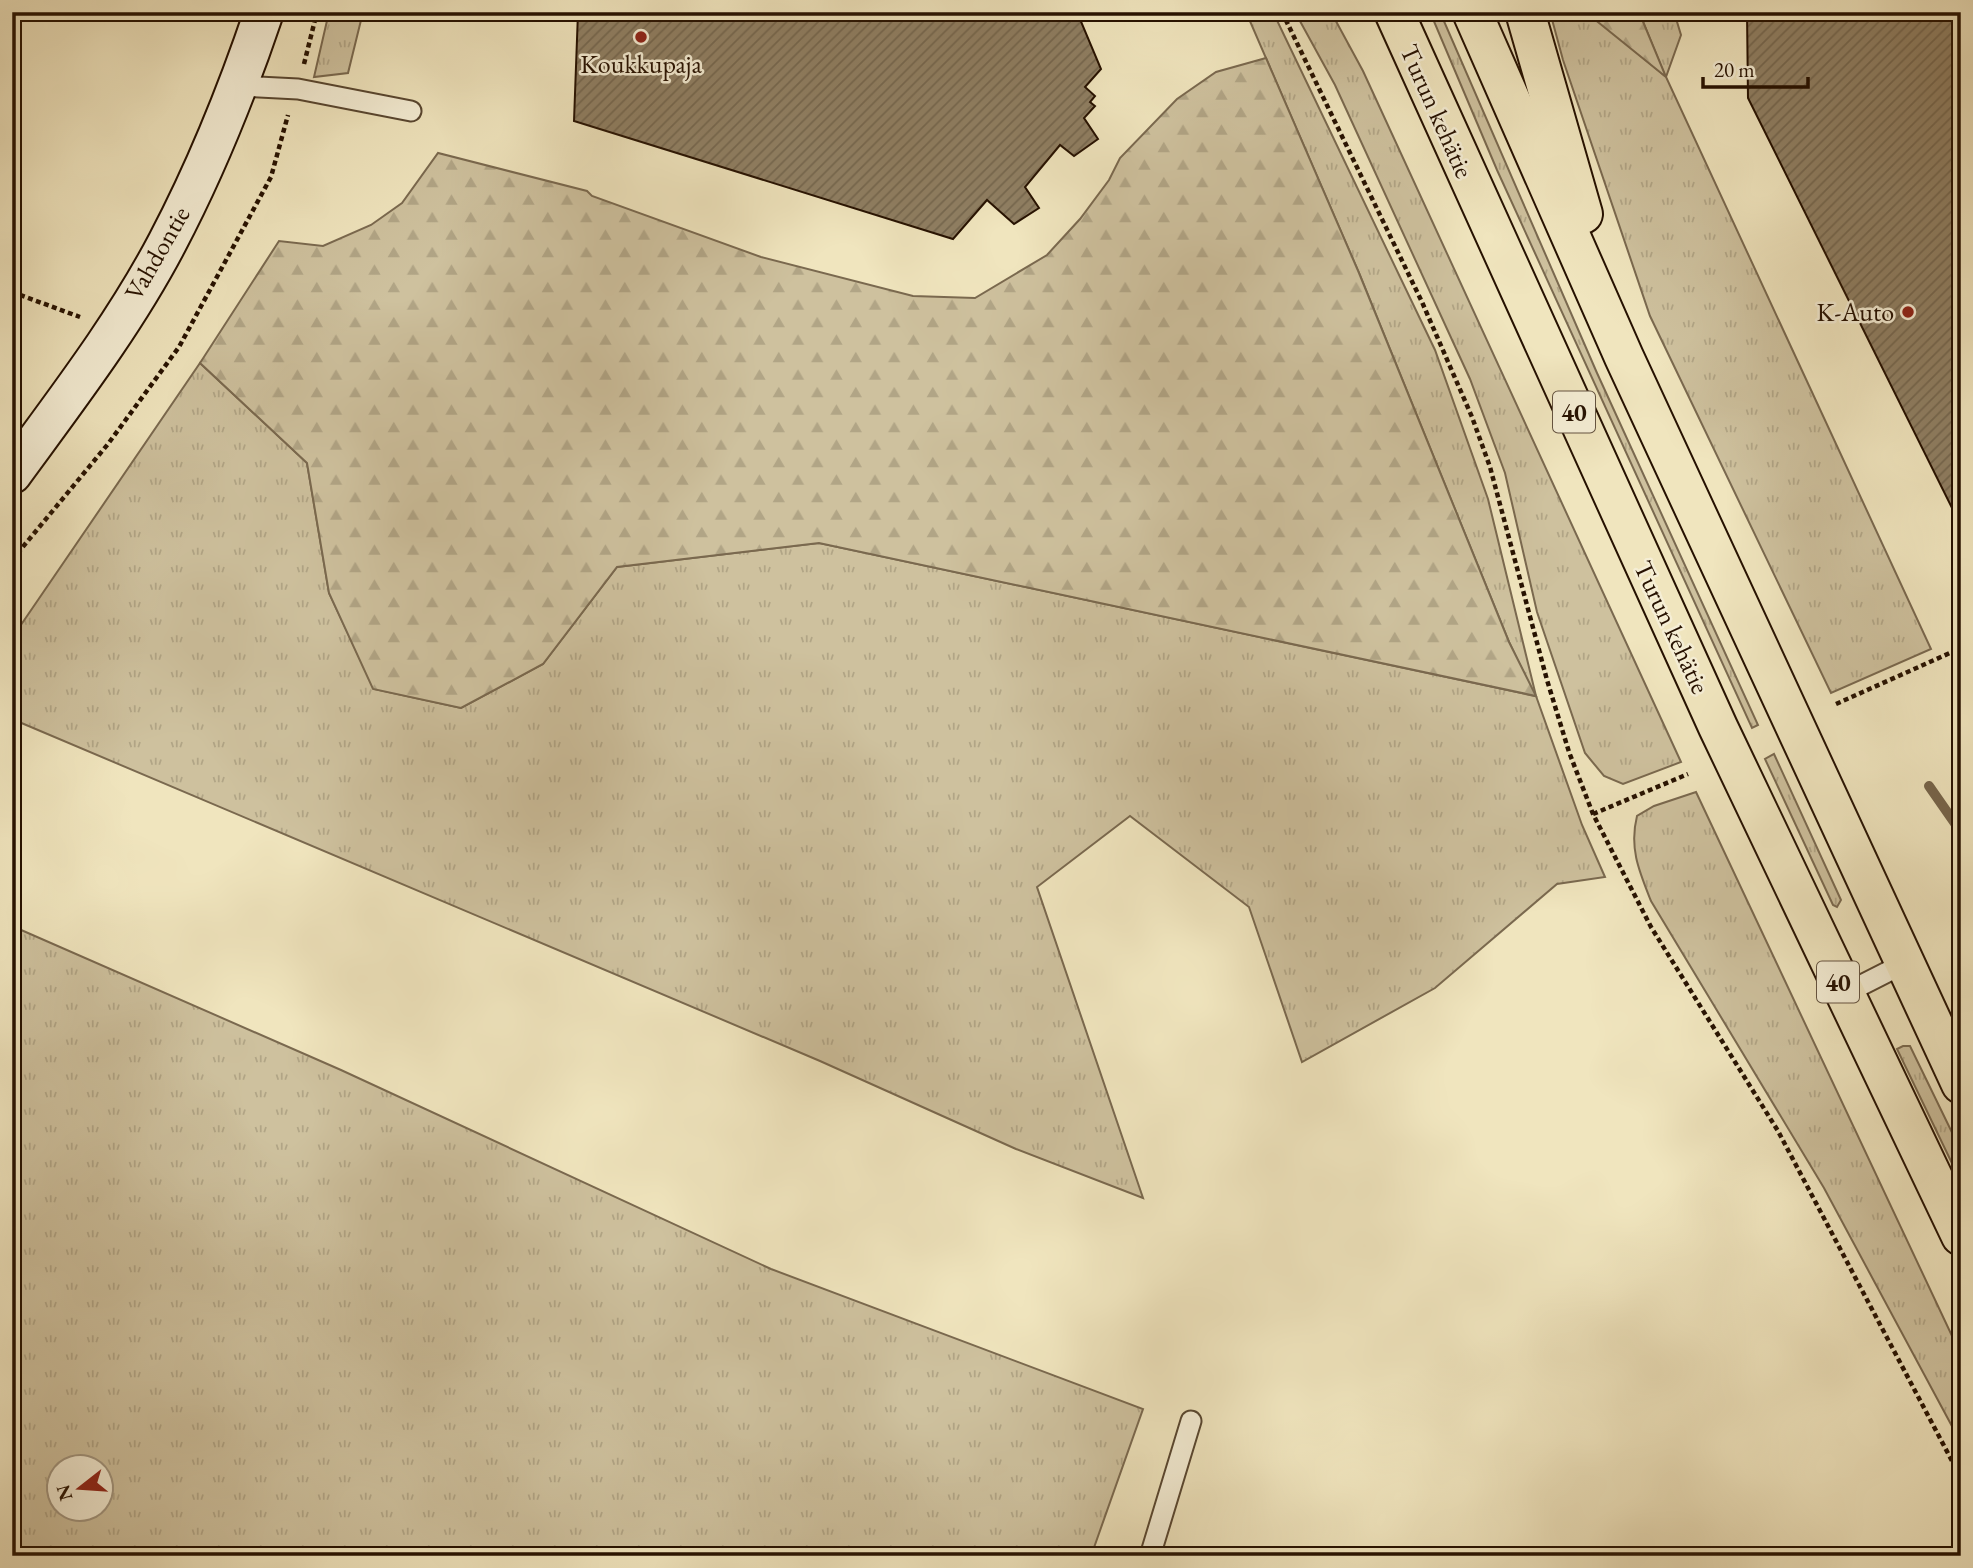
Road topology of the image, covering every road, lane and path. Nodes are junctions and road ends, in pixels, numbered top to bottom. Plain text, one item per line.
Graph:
1 (264, 12) edge
2 (317, 12) edge
3 (1282, 12) edge
4 (1373, 12) edge
5 (1394, 12) edge
6 (1472, 12) edge
7 (1525, 12) edge
8 (240, 86) junction
9 (298, 89) junction
10 (1431, 98) junction
11 (411, 111) dead end
12 (12, 292) edge
13 (113, 330) junction
14 (1624, 357) junction
15 (12, 474) edge
16 (12, 560) edge
17 (1961, 648) edge
18 (1836, 704) dead end
19 (1688, 774) dead end
20 (1593, 814) junction
21 (1903, 964) junction
22 (1844, 994) junction
23 (1961, 1084) edge
24 (1961, 1236) edge
25 (1191, 1421) dead end
26 (1961, 1478) edge
27 (1150, 1556) edge

1 - 8 street, Vahdontie
2 - 9 path
3 - 20 path
4 - 10 highway
5 - 10 highway, Turun kehätie / 40
6 - 14 highway, 40
7 - 14 highway
8 - 9 lane
8 - 13 street, Vahdontie
9 - 11 lane
9 - 16 path
10 - 22 highway, Turun kehätie / 40
12 - 13 path
13 - 15 street, Vahdontie
14 - 21 highway, 40
17 - 18 path
19 - 20 path
20 - 26 path
21 - 22 lane
21 - 23 highway, 40
22 - 24 highway, Turun kehätie / 40
25 - 27 lane

